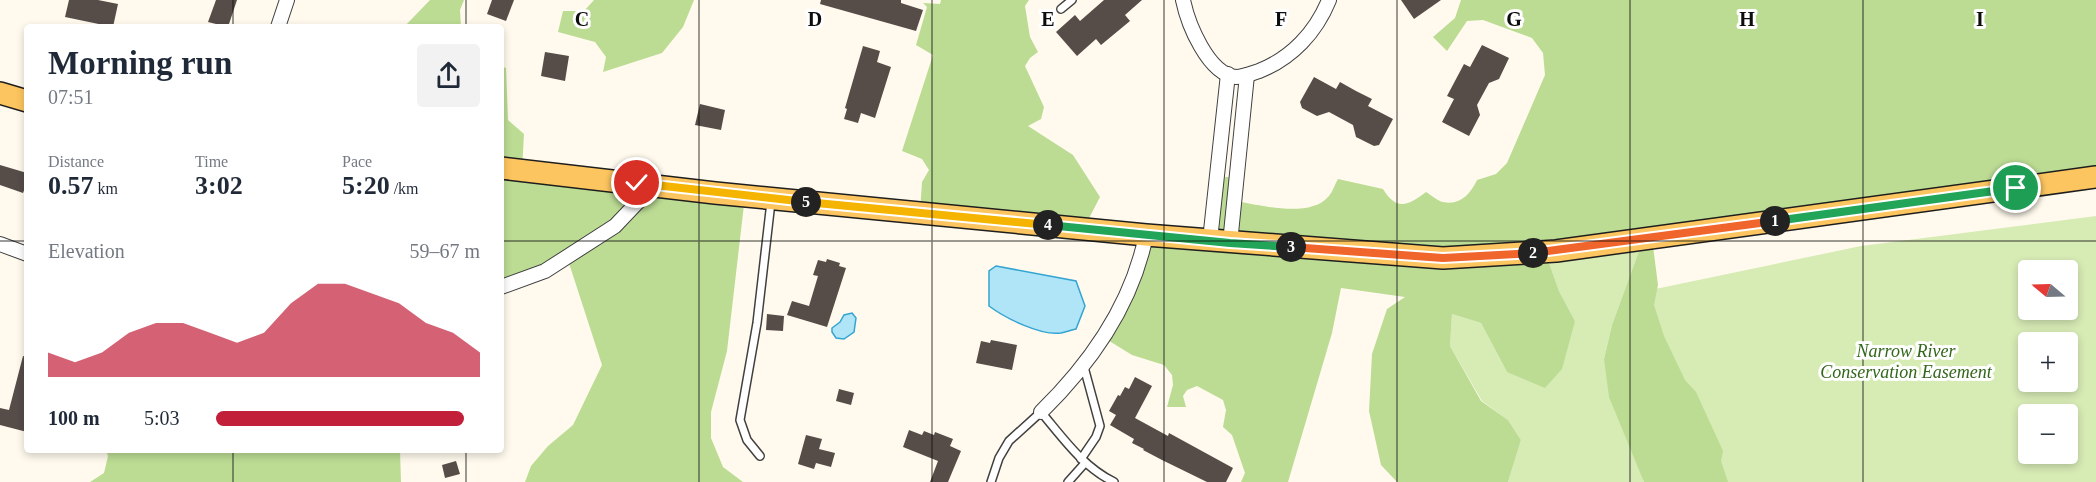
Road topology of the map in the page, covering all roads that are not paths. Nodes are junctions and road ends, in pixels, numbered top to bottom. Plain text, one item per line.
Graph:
1 (287, 0) edge
2 (1072, 0) edge
3 (1183, 0) edge
4 (1329, 0) edge
5 (1061, 9) dead end
6 (279, 24) edge
7 (1228, 74) junction
8 (1247, 75) junction
9 (0, 93) edge
10 (24, 100) edge
11 (504, 168) edge
12 (1218, 175) junction
13 (1237, 177) junction
14 (2096, 177) edge
15 (654, 185) junction
16 (772, 198) junction
17 (1146, 235) junction
18 (1220, 242) junction
19 (0, 244) edge
20 (24, 253) edge
21 (504, 286) edge
22 (1083, 365) junction
23 (1041, 412) junction
24 (760, 456) dead end
25 (1083, 461) junction
26 (991, 482) edge
27 (1068, 482) edge
28 (1114, 482) edge

1 - 6 street
2 - 5 lane
3 - 7 street
4 - 8 street
7 - 8 street
7 - 12 street
8 - 13 street
9 - 10 main road
11 - 15 main road
12 - 13 street
12 - 18 street
13 - 18 street
14 - 18 main road
15 - 16 main road
15 - 21 street
16 - 17 main road
16 - 24 lane
17 - 18 main road
17 - 22 street
19 - 20 street
22 - 23 street
22 - 25 lane
23 - 25 lane
23 - 26 lane
25 - 27 lane
25 - 28 lane

